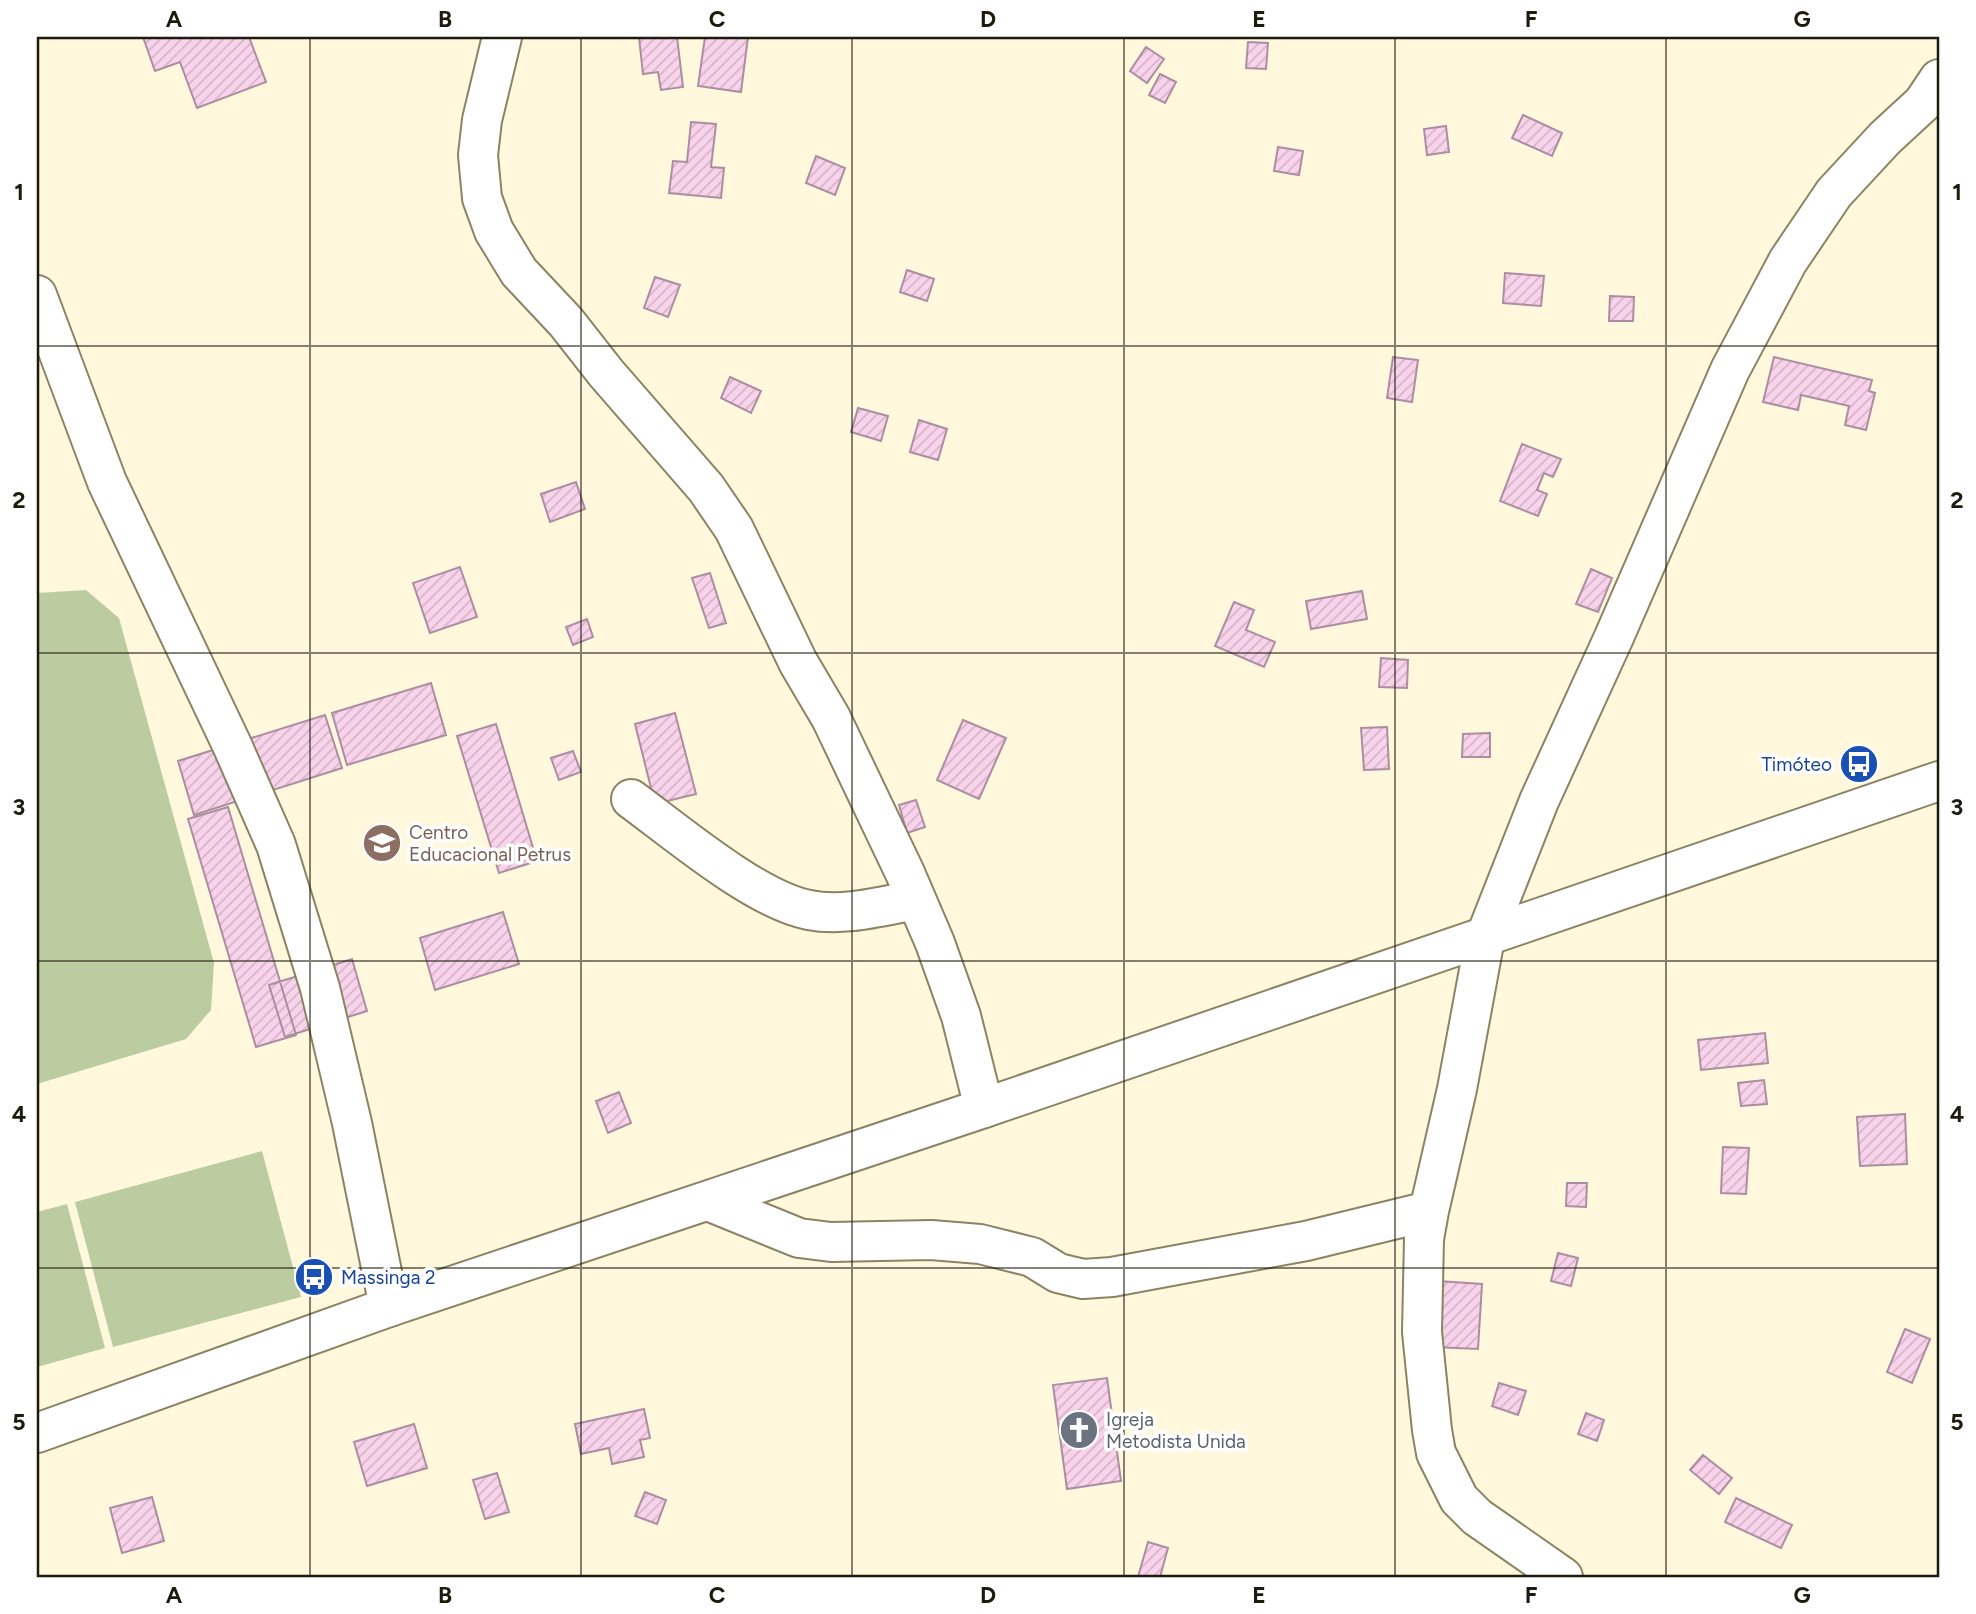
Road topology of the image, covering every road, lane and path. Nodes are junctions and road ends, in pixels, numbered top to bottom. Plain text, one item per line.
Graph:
1 (502, 37) edge
2 (1939, 79) edge
3 (39, 306) edge
4 (1939, 781) edge
5 (631, 799) dead end
6 (916, 900) junction
7 (1485, 938) junction
8 (984, 1108) junction
9 (708, 1201) junction
10 (1429, 1211) junction
11 (389, 1307) junction
12 (37, 1433) edge
13 (1563, 1577) edge

1 - 6 street
2 - 7 street
3 - 11 street
4 - 7 street
5 - 6 street
6 - 8 street
7 - 8 street
7 - 10 street
8 - 9 street
9 - 10 street
9 - 11 street
10 - 13 street
11 - 12 street

